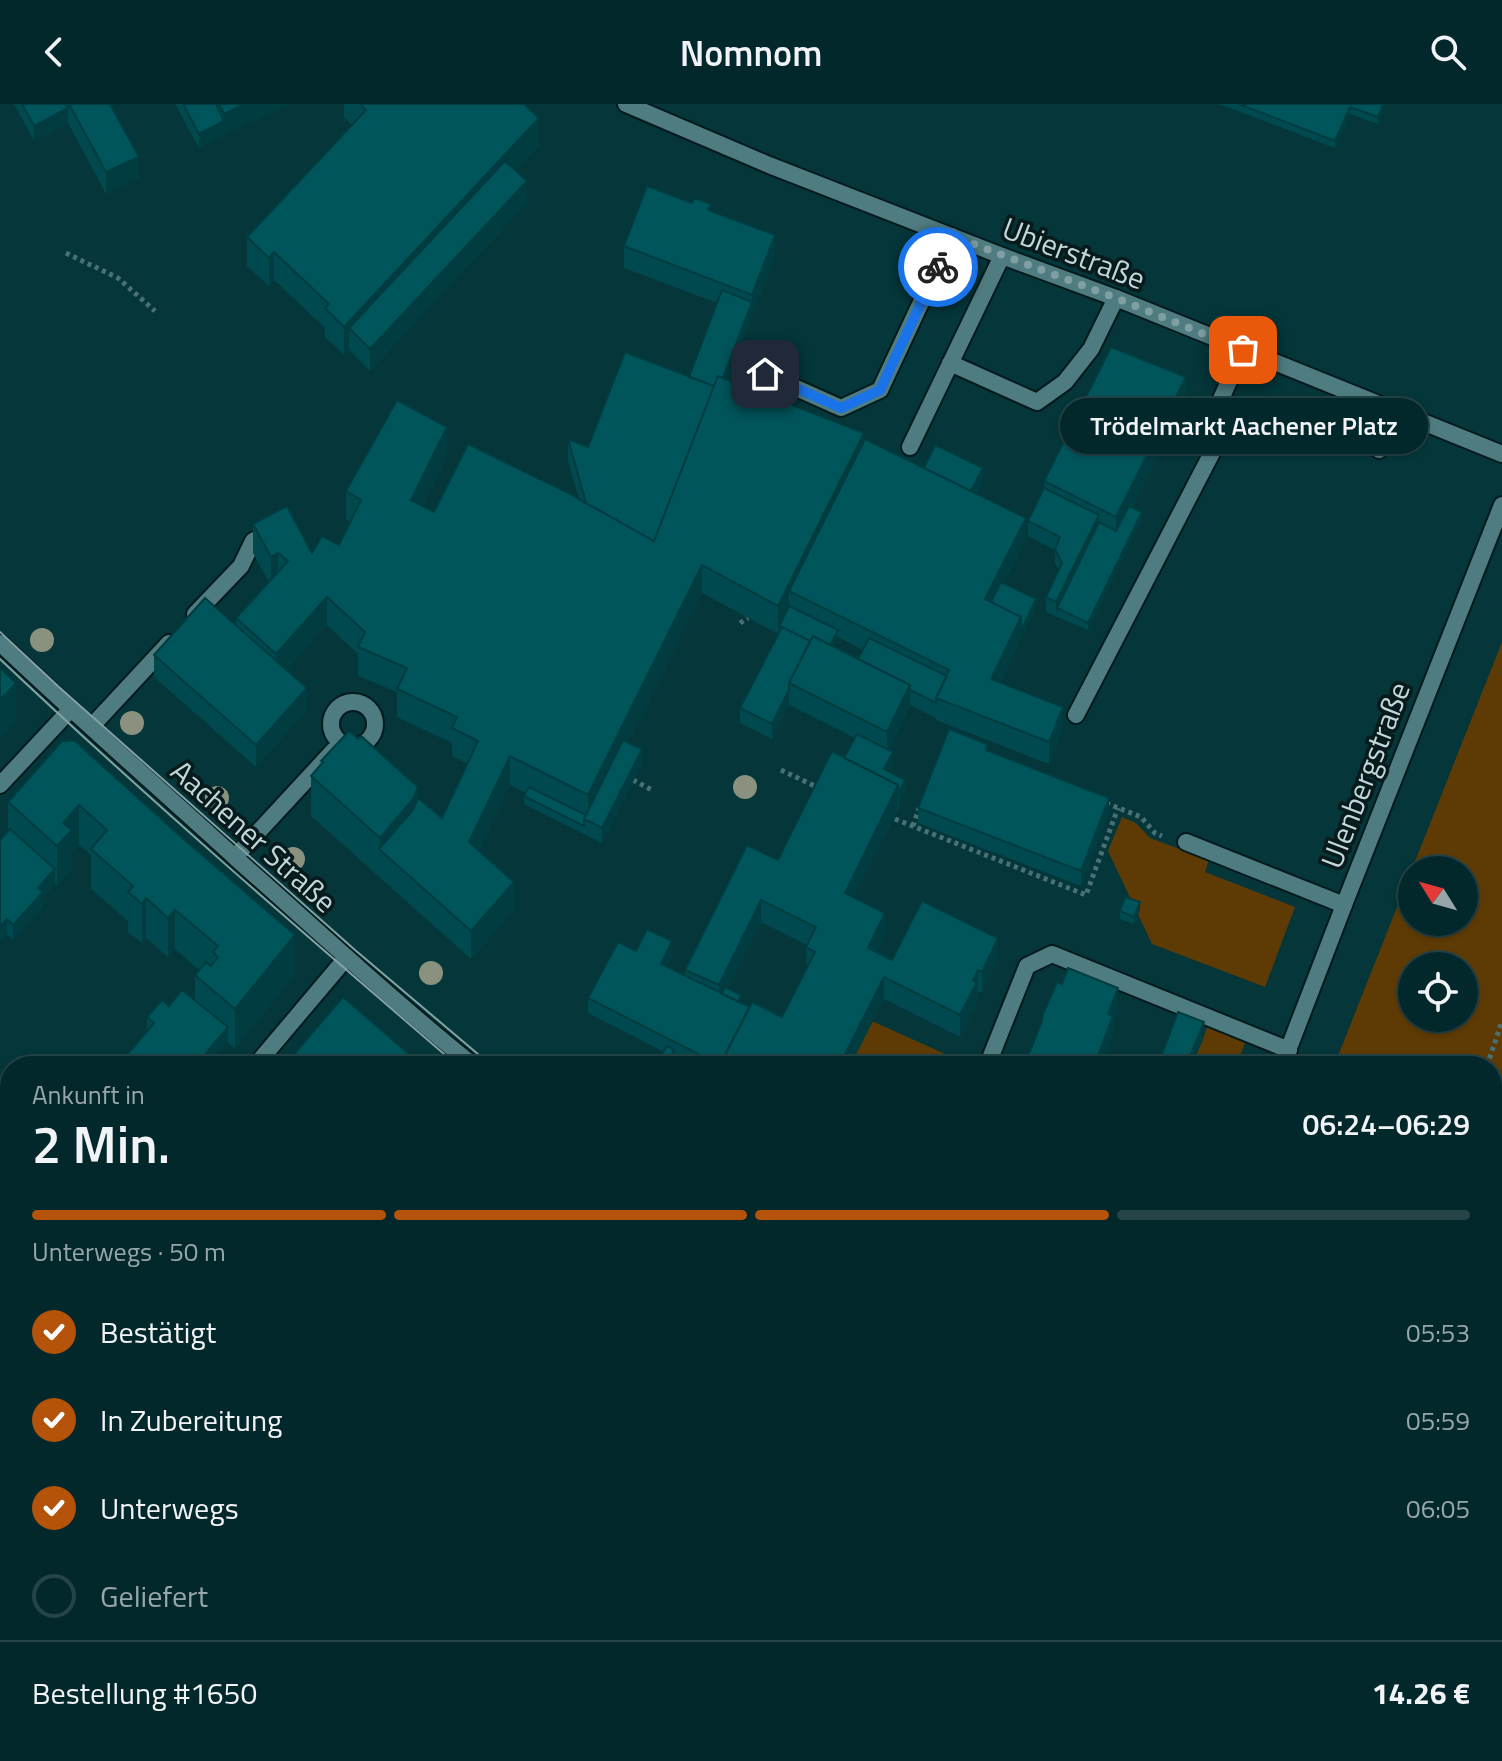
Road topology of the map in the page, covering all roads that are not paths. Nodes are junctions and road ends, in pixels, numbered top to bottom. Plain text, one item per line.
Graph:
1 (626, 104) edge
2 (952, 236) junction
3 (1002, 256) junction
4 (1116, 298) junction
5 (1243, 350) junction
6 (950, 363) junction
7 (765, 374) dead end
8 (1399, 413) junction
9 (910, 447) dead end
10 (1379, 450) dead end
11 (1502, 454) edge
12 (1502, 505) edge
13 (279, 526) edge
14 (0, 643) edge
15 (71, 709) junction
16 (1076, 715) dead end
17 (91, 727) junction
18 (341, 743) edge
19 (0, 785) edge
20 (1186, 842) road end
21 (235, 857) junction
22 (1344, 905) junction
23 (347, 957) junction
24 (263, 1056) edge
25 (462, 1056) edge
26 (991, 1056) edge
27 (1282, 1056) edge
28 (1287, 1056) edge

1 - 2 street, Ubierstraße
2 - 3 street, Ubierstraße
2 - 7 street
3 - 4 street, Ubierstraße
3 - 6 street
4 - 5 street, Ubierstraße
4 - 6 street
5 - 8 street, Ubierstraße
5 - 16 street
6 - 9 street
8 - 10 street
8 - 11 street, Ubierstraße
12 - 22 street, Ulenbergstraße
13 - 17 street
14 - 15 street, Aachener Straße
15 - 17 street, Aachener Straße
15 - 19 street
17 - 21 street, Aachener Straße
18 - 21 street
20 - 22 street
21 - 23 street, Aachener Straße
22 - 28 street, Ulenbergstraße
23 - 24 street
23 - 25 street, Aachener Straße
26 - 27 street

